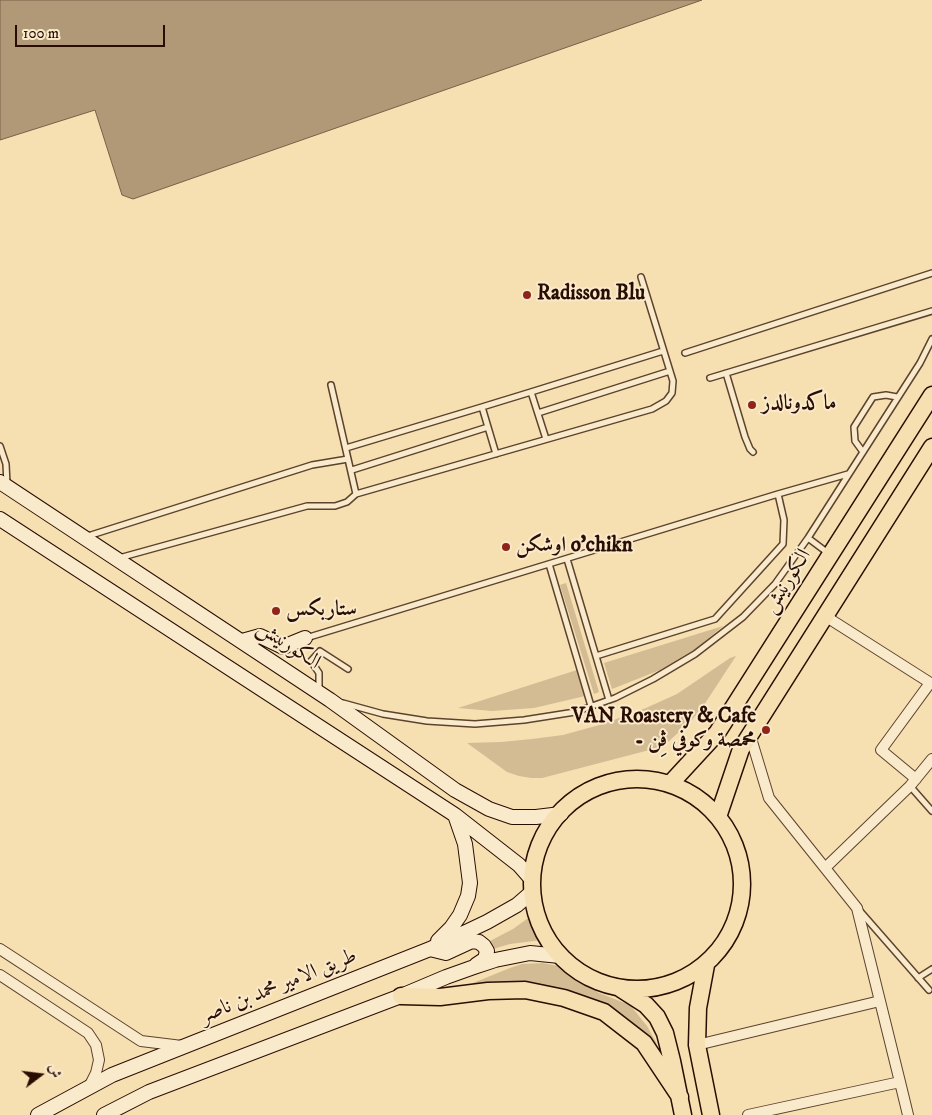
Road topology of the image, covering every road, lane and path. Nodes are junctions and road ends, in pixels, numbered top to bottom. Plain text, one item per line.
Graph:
1 (932, 273) edge
2 (641, 277) dead end
3 (932, 311) edge
4 (932, 339) edge
5 (663, 351) junction
6 (685, 353) dead end
7 (670, 371) junction
8 (726, 373) junction
9 (710, 378) dead end
10 (331, 385) dead end
11 (531, 392) junction
12 (932, 395) edge
13 (898, 397) junction
14 (482, 407) junction
15 (538, 413) junction
16 (488, 427) junction
17 (546, 440) junction
18 (0, 446) edge
19 (932, 447) edge
20 (346, 448) junction
21 (753, 452) dead end
22 (863, 452) junction
23 (496, 454) junction
24 (348, 459) junction
25 (352, 470) junction
26 (849, 474) junction
27 (4, 485) edge
28 (356, 494) junction
29 (778, 494) junction
30 (0, 519) edge
31 (83, 537) junction
32 (808, 538) junction
33 (830, 555) junction
34 (116, 558) junction
35 (566, 559) junction
36 (549, 564) junction
37 (825, 616) junction
38 (305, 638) joint
39 (242, 641) junction
40 (596, 656) junction
41 (348, 669) dead end
42 (931, 684) edge
43 (325, 696) junction
44 (609, 700) junction
45 (592, 706) junction
46 (750, 735) junction
47 (932, 759) edge
48 (913, 783) junction
49 (670, 784) junction
50 (932, 811) edge
51 (561, 814) junction
52 (455, 815) junction
53 (718, 817) junction
54 (825, 868) junction
55 (533, 886) junction
56 (857, 908) junction
57 (0, 949) edge
58 (430, 949) junction
59 (560, 956) junction
60 (706, 965) junction
61 (474, 967) junction
62 (932, 969) edge
63 (0, 975) edge
64 (918, 978) junction
65 (621, 989) junction
66 (929, 990) dead end
67 (401, 996) junction
68 (880, 1001) junction
69 (697, 1045) junction
70 (185, 1046) junction
71 (676, 1081) junction
72 (703, 1081) junction
73 (900, 1082) junction
74 (90, 1087) junction
75 (680, 1097) junction
76 (38, 1115) edge
77 (104, 1115) edge
78 (683, 1115) edge
79 (711, 1115) edge
80 (748, 1115) edge
81 (908, 1115) edge

1 - 6 lane
2 - 5 lane
3 - 8 lane
4 - 13 lane
5 - 7 lane
5 - 11 lane
7 - 15 lane
7 - 17 lane
8 - 9 lane
8 - 21 lane
10 - 20 lane
11 - 14 lane
11 - 15 lane
12 - 33 main road, الكورنيش
13 - 22 lane
13 - 22 lane
14 - 16 lane
14 - 20 lane
15 - 17 lane
16 - 23 lane
16 - 25 lane
17 - 23 lane
18 - 27 lane
19 - 37 main road
20 - 24 lane
22 - 26 lane
23 - 28 lane
24 - 25 lane
24 - 31 lane
25 - 28 lane
26 - 29 lane
26 - 32 lane
27 - 31 main road, الكورنيش
28 - 34 lane
29 - 35 lane
29 - 40 lane
30 - 52 main road
31 - 34 main road, الكورنيش
32 - 33 lane
32 - 44 lane
33 - 49 main road, الكورنيش
34 - 39 main road, الكورنيش
35 - 36 lane
35 - 40 lane
36 - 38 lane
36 - 45 lane
37 - 42 street
37 - 46 main road
38 - 39 main road
39 - 43 main road, الكورنيش
40 - 44 lane
41 - 43 lane
42 - 48 street
43 - 45 lane
43 - 51 main road, الكورنيش
44 - 45 lane
46 - 53 main road
46 - 54 street
47 - 48 street
48 - 50 lane
48 - 54 street
49 - 51 main road
49 - 53 main road
51 - 55 main road
52 - 55 main road
52 - 58 main road
53 - 60 main road
54 - 56 street
55 - 58 main road, طريق الامير محمد بن ناصر
55 - 59 main road
56 - 64 lane
56 - 68 street
57 - 70 street
58 - 61 main road
58 - 70 main road, طريق الامير محمد بن ناصر
59 - 61 main road
59 - 65 main road
60 - 65 main road
60 - 69 main road
61 - 67 main road
62 - 64 lane
63 - 74 street
64 - 66 lane
65 - 71 main road
67 - 75 main road
67 - 77 main road
68 - 69 street
68 - 73 street
69 - 72 main road
70 - 74 main road, طريق الامير محمد بن ناصر
71 - 72 main road
71 - 75 main road
72 - 79 main road
73 - 80 street
73 - 81 street
74 - 76 main road, طريق الامير محمد بن ناصر
75 - 78 main road

